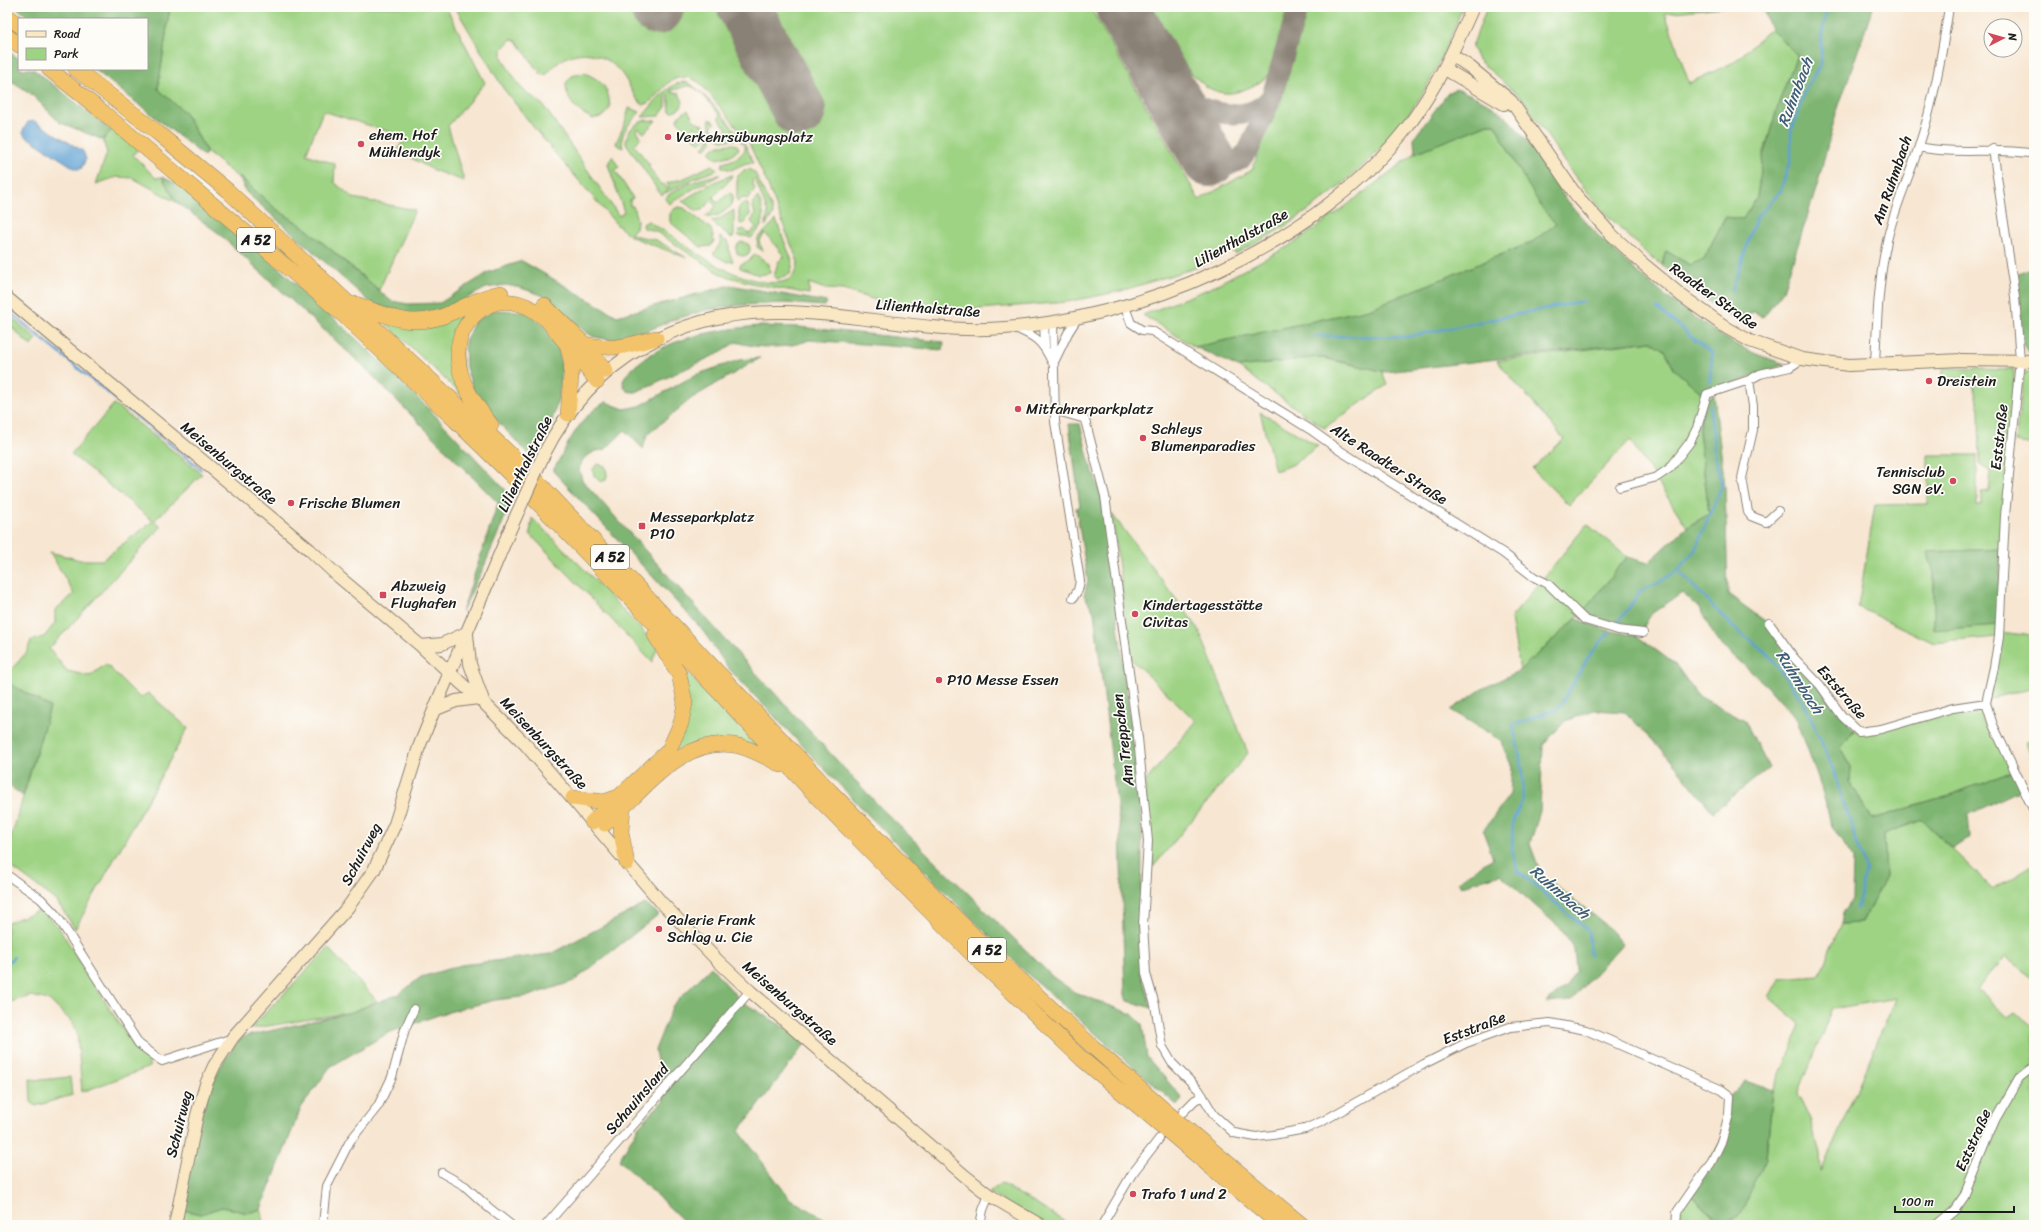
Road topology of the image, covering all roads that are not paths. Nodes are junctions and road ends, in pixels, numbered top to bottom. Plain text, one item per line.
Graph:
1 (1473, 7) edge
2 (1949, 7) edge
3 (7, 16) edge
4 (18, 24) edge
5 (7, 36) edge
6 (18, 45) edge
7 (1452, 55) junction
8 (1444, 69) junction
9 (50, 70) edge
10 (77, 70) edge
11 (1520, 115) junction
12 (1919, 147) junction
13 (1993, 149) junction
14 (2034, 154) edge
15 (7, 298) edge
16 (349, 302) junction
17 (1125, 307) junction
18 (1078, 317) junction
19 (1049, 321) junction
20 (1011, 326) junction
21 (656, 338) junction
22 (584, 344) junction
23 (568, 346) junction
24 (1045, 346) junction
25 (1802, 359) junction
26 (2020, 360) junction
27 (2034, 361) edge
28 (1053, 364) junction
29 (1875, 364) junction
30 (602, 376) junction
31 (1749, 380) junction
32 (1054, 410) junction
33 (568, 414) junction
34 (522, 465) junction
35 (1620, 486) dead end
36 (1778, 511) dead end
37 (626, 595) junction
38 (1074, 598) dead end
39 (1769, 623) dead end
40 (466, 633) junction
41 (1643, 633) dead end
42 (421, 646) junction
43 (449, 673) junction
44 (481, 700) junction
45 (1986, 703) junction
46 (434, 710) junction
47 (790, 769) junction
48 (573, 798) junction
49 (622, 802) junction
50 (2034, 811) edge
51 (595, 826) junction
52 (627, 863) junction
53 (7, 875) edge
54 (750, 991) junction
55 (414, 1009) dead end
56 (233, 1037) junction
57 (2034, 1066) edge
58 (1203, 1096) junction
59 (1183, 1112) dead end
60 (1159, 1138) dead end
61 (442, 1173) dead end
62 (989, 1195) junction
63 (175, 1225) edge
64 (323, 1225) edge
65 (511, 1225) edge
66 (546, 1225) edge
67 (980, 1225) edge
68 (1040, 1225) edge
69 (1102, 1225) edge
70 (1280, 1225) edge
71 (1302, 1225) edge
72 (1676, 1225) edge
73 (1936, 1225) edge

1 - 7 main road, Lilienthalstraße
2 - 12 street, Am Ruhmbach
3 - 4 highway
5 - 6 highway
7 - 8 main road, Lilienthalstraße
7 - 11 main road, Raadter Straße
8 - 11 main road, Raadter Straße
8 - 17 main road, Lilienthalstraße
9 - 37 highway, A 52
10 - 16 highway, A 52
11 - 25 main road, Raadter Straße
12 - 13 street
12 - 29 street, Am Ruhmbach
13 - 14 street
13 - 26 street, Eststraße
15 - 42 main road, Meisenburgstraße
16 - 22 highway
16 - 34 highway, A 52
17 - 18 main road, Lilienthalstraße
17 - 41 street, Alte Raadter Straße
18 - 19 main road, Lilienthalstraße
18 - 28 street
19 - 20 main road, Lilienthalstraße
19 - 24 street
19 - 28 street
20 - 21 main road, Lilienthalstraße
20 - 24 street
21 - 22 highway
21 - 30 main road, Lilienthalstraße
22 - 30 highway
23 - 30 highway
23 - 33 highway
23 - 34 highway
24 - 28 street
25 - 29 main road, Raadter Straße
25 - 31 street
26 - 27 main road, Raadter Straße
26 - 29 main road, Raadter Straße
26 - 45 street, Eststraße
28 - 32 street
30 - 33 main road, Lilienthalstraße
31 - 35 street
31 - 36 street
32 - 38 street
32 - 58 street, Am Treppchen
33 - 40 main road, Lilienthalstraße, bridge
34 - 71 highway, A 52
37 - 47 highway, A 52
37 - 49 highway
39 - 45 street, Eststraße
40 - 42 main road
40 - 43 main road, Lilienthalstraße
40 - 44 main road
42 - 43 main road, Meisenburgstraße
43 - 44 main road, Meisenburgstraße
43 - 46 main road, Schuirweg
44 - 46 main road
44 - 48 main road, Meisenburgstraße
45 - 50 street
46 - 56 main road, Schuirweg
47 - 49 highway
47 - 70 highway, A 52
48 - 49 highway
48 - 51 main road, Meisenburgstraße
49 - 51 highway
49 - 52 highway
51 - 52 main road, Meisenburgstraße
52 - 54 main road, Meisenburgstraße
53 - 56 street, Schuirweg
54 - 62 main road, Meisenburgstraße
54 - 66 street, Schauinsland
55 - 64 street
56 - 63 main road, Schuirweg
57 - 73 street, Eststraße
58 - 59 street
58 - 72 street, Eststraße
60 - 69 street
61 - 65 street
62 - 67 street
62 - 68 main road, Meisenburgstraße

